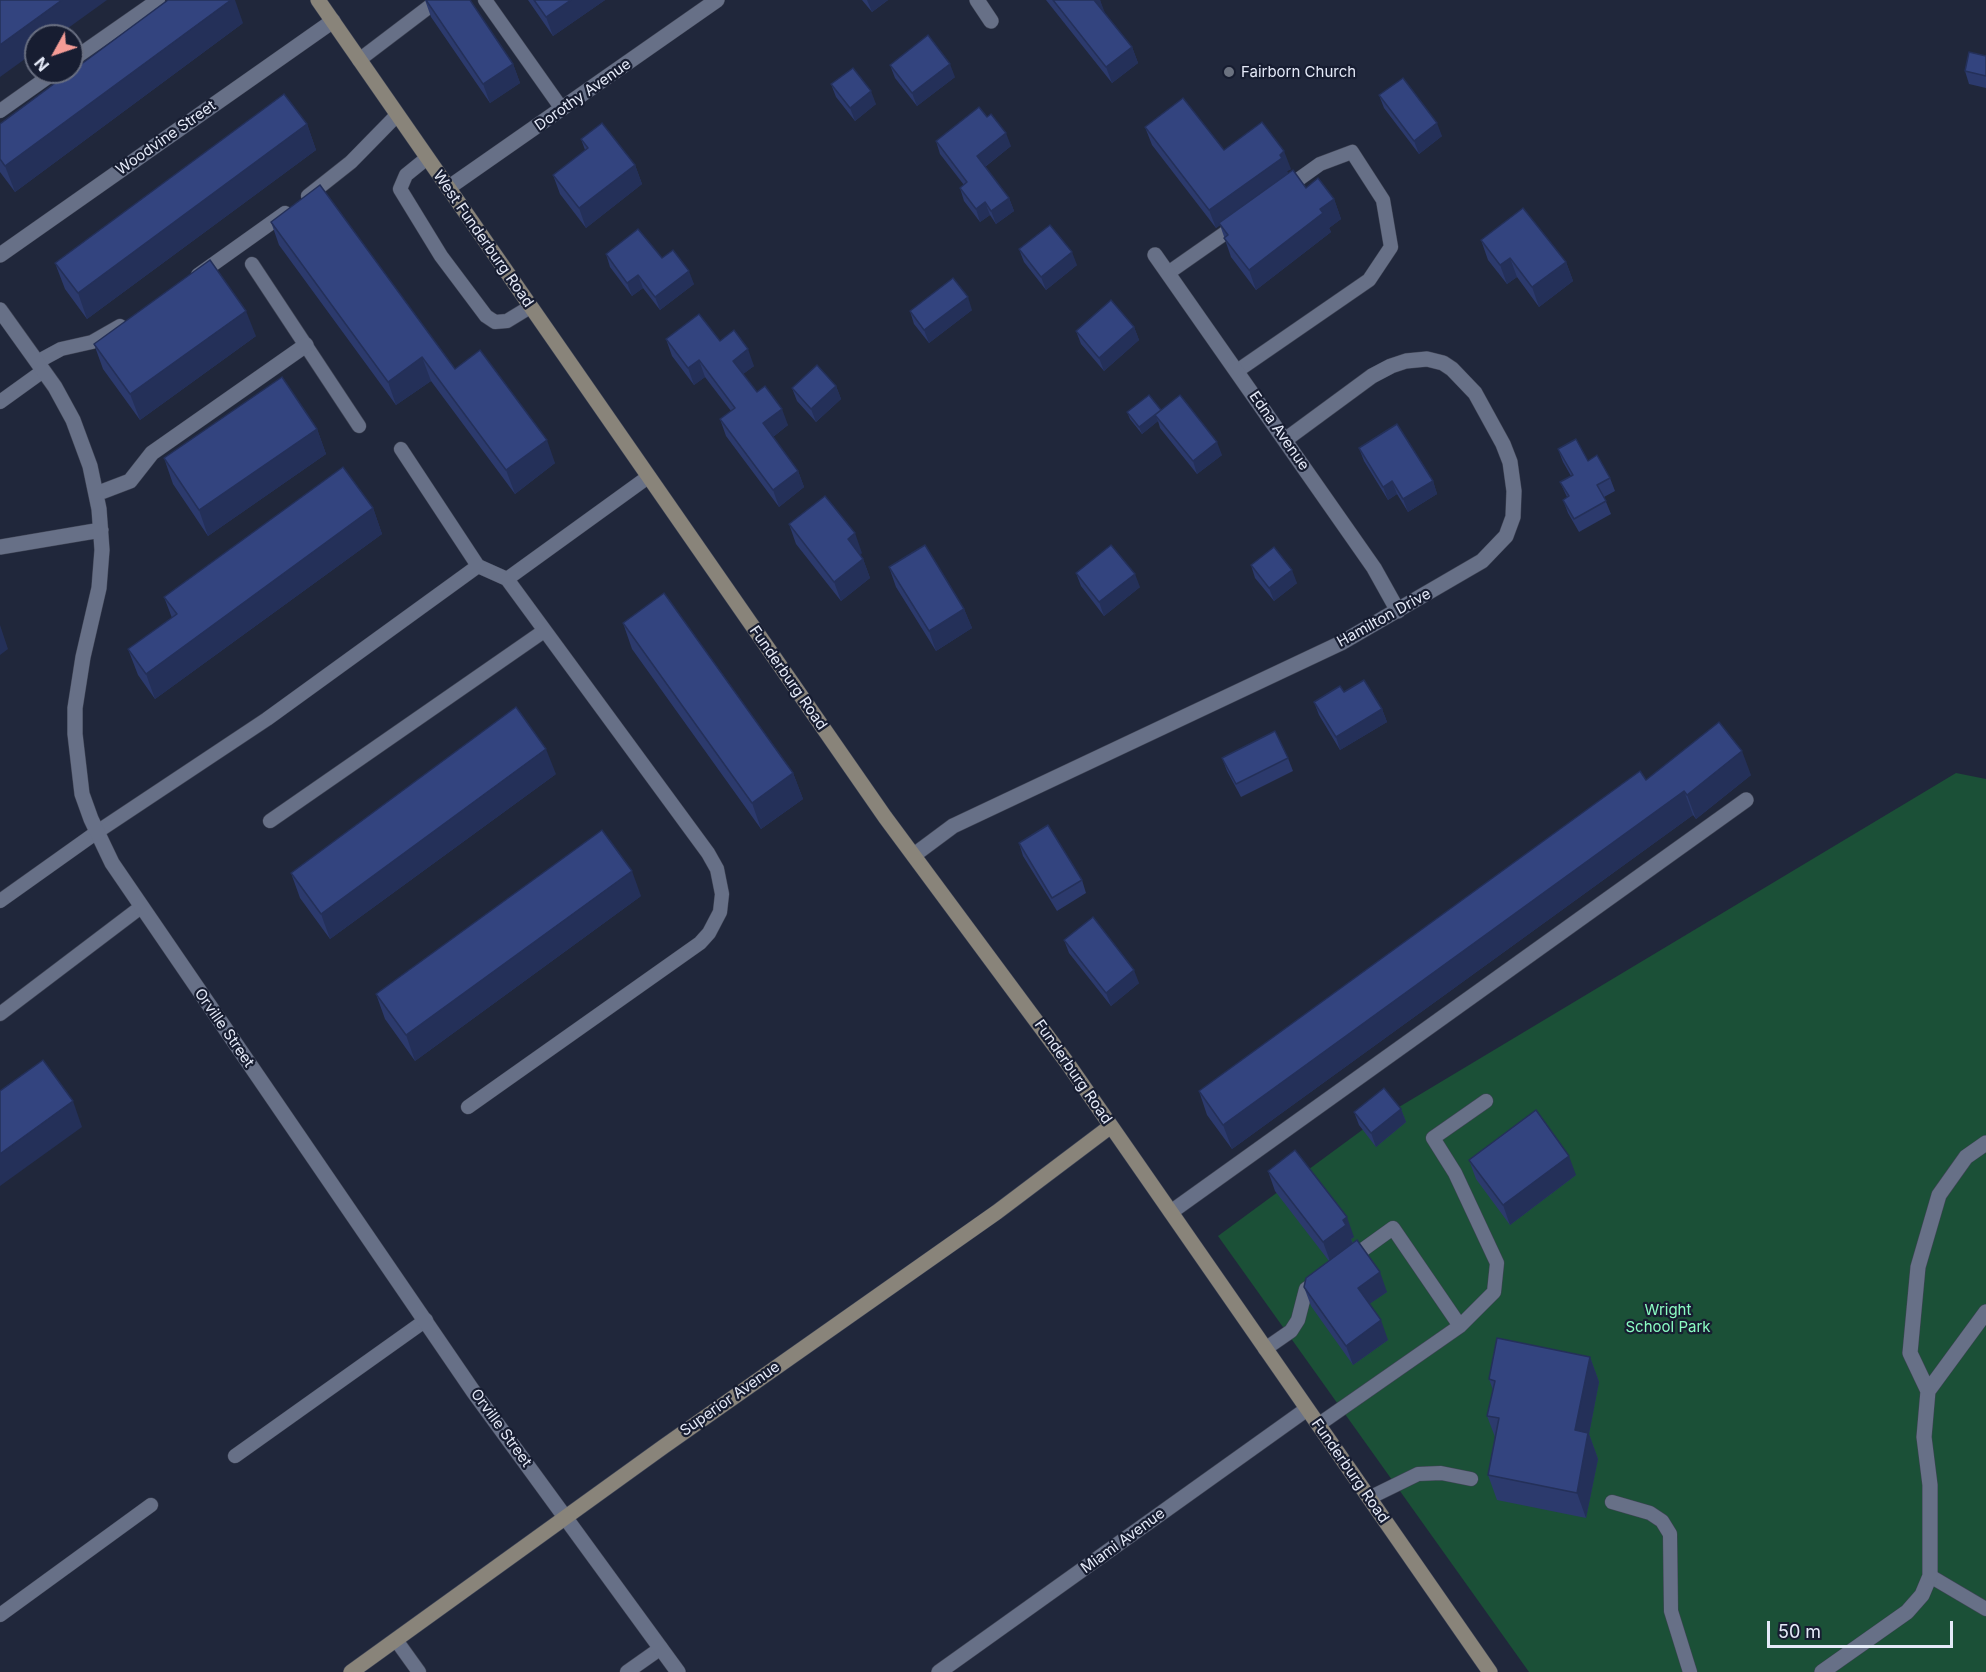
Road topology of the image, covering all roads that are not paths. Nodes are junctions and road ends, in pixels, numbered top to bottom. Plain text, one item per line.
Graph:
1 (158, 0) edge
2 (318, 0) edge
3 (438, 0) edge
4 (485, 0) edge
5 (717, 0) edge
6 (977, 0) edge
7 (333, 21) junction
8 (991, 21) dead end
9 (84, 52) edge
10 (359, 60) junction
11 (38, 84) edge
12 (562, 109) junction
13 (0, 111) edge
14 (397, 115) junction
15 (427, 158) junction
16 (448, 188) junction
17 (1275, 196) edge
18 (1248, 216) edge
19 (0, 255) edge
20 (1155, 255) dead end
21 (252, 264) dead end
22 (1168, 273) junction
23 (182, 286) edge
24 (530, 307) junction
25 (0, 310) edge
26 (136, 316) edge
27 (306, 345) junction
28 (40, 367) junction
29 (1237, 371) junction
30 (0, 402) edge
31 (359, 426) dead end
32 (1285, 440) junction
33 (401, 449) dead end
34 (648, 477) junction
35 (96, 494) junction
36 (100, 530) junction
37 (0, 547) edge
38 (478, 566) junction
39 (507, 579) junction
40 (1398, 611) junction
41 (544, 631) junction
42 (1746, 800) dead end
43 (270, 821) dead end
44 (97, 832) junction
45 (914, 855) junction
46 (0, 902) edge
47 (141, 907) junction
48 (0, 1014) edge
49 (1486, 1101) dead end
50 (468, 1107) dead end
51 (1111, 1126) junction
52 (1986, 1143) edge
53 (1171, 1212) junction
54 (1986, 1312) edge
55 (426, 1320) junction
56 (1460, 1326) junction
57 (1265, 1349) junction
58 (1928, 1391) junction
59 (1307, 1409) junction
60 (1318, 1425) junction
61 (235, 1456) dead end
62 (1471, 1479) dead end
63 (1369, 1498) junction
64 (1612, 1502) dead end
65 (151, 1505) dead end
66 (567, 1517) junction
67 (1930, 1576) junction
68 (1986, 1609) edge
69 (0, 1615) edge
70 (396, 1640) junction
71 (661, 1648) junction
72 (351, 1672) edge
73 (419, 1672) edge
74 (627, 1672) edge
75 (678, 1672) edge
76 (939, 1672) edge
77 (1490, 1672) edge
78 (1690, 1672) edge
79 (1822, 1672) edge

1 - 9 lane
2 - 7 street, West Funderburg Road
3 - 10 lane
4 - 12 lane
5 - 12 street, Dorothy Avenue
6 - 8 street
7 - 10 street, West Funderburg Road
7 - 19 street, Woodvine Street
10 - 14 street, West Funderburg Road
11 - 13 lane
12 - 16 street, Dorothy Avenue
14 - 15 street, West Funderburg Road
14 - 23 lane
15 - 16 street, West Funderburg Road
15 - 24 lane
16 - 24 street, West Funderburg Road
17 - 29 lane
18 - 22 lane
20 - 22 street, Edna Avenue
21 - 27 lane
22 - 29 street, Edna Avenue
24 - 34 street, West Funderburg Road
25 - 28 street, Orville Street
26 - 28 lane
27 - 31 lane
27 - 35 street
28 - 30 lane
28 - 35 street, Orville Street
29 - 32 street, Edna Avenue
32 - 40 street, Edna Avenue
32 - 40 street, Hamilton Drive
33 - 38 lane
34 - 39 lane
34 - 45 street, Funderburg Road
35 - 36 street, Orville Street
36 - 37 street
36 - 44 street, Orville Street
38 - 39 lane
38 - 44 lane
39 - 41 lane
40 - 45 street, Hamilton Drive
41 - 43 lane
41 - 50 lane
42 - 53 street
44 - 46 lane
44 - 47 street, Orville Street
45 - 51 street, Funderburg Road
47 - 48 lane
47 - 55 street, Orville Street
49 - 56 lane
51 - 53 street, Funderburg Road
51 - 66 street, Superior Avenue
52 - 58 street
53 - 57 street, Funderburg Road
54 - 58 street
55 - 61 lane
55 - 66 street, Orville Street
56 - 57 lane
56 - 60 lane
57 - 59 street, Funderburg Road
58 - 67 street
59 - 60 street, Funderburg Road
59 - 76 street, Miami Avenue
60 - 63 street, Funderburg Road
62 - 63 lane
63 - 77 street, Funderburg Road
64 - 78 lane
65 - 69 lane
66 - 70 street, Superior Avenue
66 - 71 street, Orville Street
67 - 68 lane
67 - 79 street
70 - 72 street, Superior Avenue
70 - 73 lane
71 - 74 lane
71 - 75 street, Orville Street

